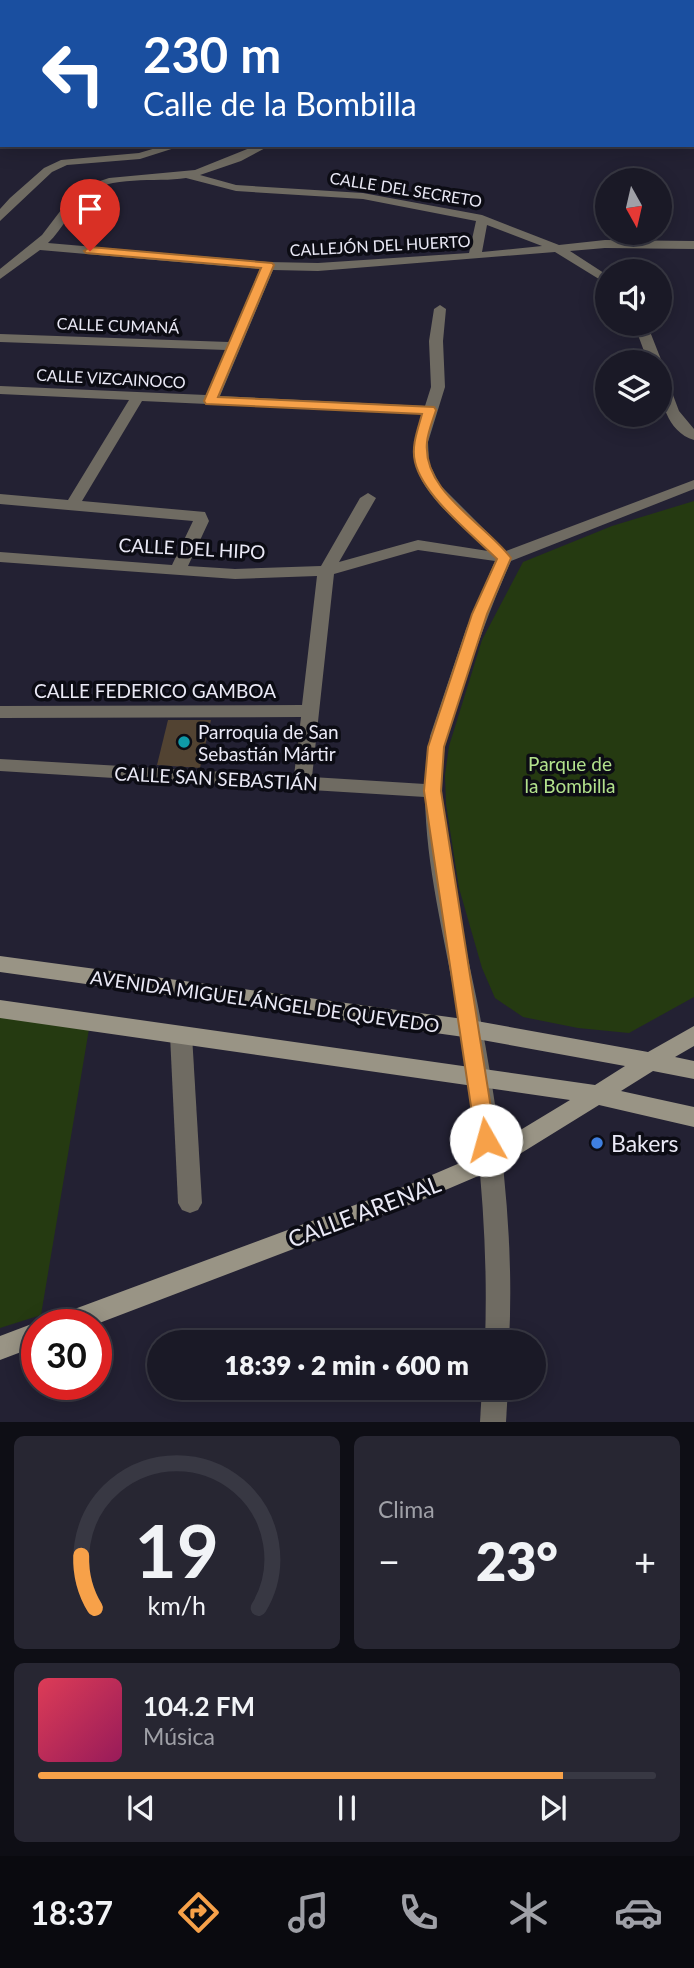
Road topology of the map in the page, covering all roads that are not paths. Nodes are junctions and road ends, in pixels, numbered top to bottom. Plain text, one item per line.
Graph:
1 (171, 147) edge
2 (261, 147) edge
3 (186, 175) junction
4 (0, 196) edge
5 (14, 200) junction
6 (0, 217) edge
7 (482, 219) junction
8 (694, 245) edge
9 (39, 246) junction
10 (555, 247) junction
11 (475, 256) junction
12 (268, 265) junction
13 (595, 272) edge
14 (0, 275) edge
15 (440, 309) dead end
16 (0, 338) edge
17 (235, 346) junction
18 (0, 390) edge
19 (137, 398) junction
20 (211, 401) junction
21 (430, 410) junction
22 (672, 414) edge
23 (694, 436) edge
24 (694, 484) edge
25 (368, 498) dead end
26 (0, 499) edge
27 (73, 504) junction
28 (0, 557) edge
29 (504, 558) junction
30 (178, 569) junction
31 (326, 571) junction
32 (310, 711) junction
33 (0, 712) edge
34 (0, 765) edge
35 (302, 783) junction
36 (433, 791) junction
37 (0, 964) edge
38 (0, 1009) edge
39 (471, 1029) junction
40 (181, 1035) junction
41 (694, 1035) edge
42 (648, 1061) junction
43 (694, 1070) edge
44 (478, 1077) junction
45 (594, 1094) junction
46 (686, 1114) edge
47 (694, 1131) edge
48 (489, 1161) junction
49 (190, 1203) dead end
50 (105, 1309) edge
51 (498, 1330) edge
52 (21, 1340) edge
53 (0, 1348) edge
54 (494, 1400) edge
55 (493, 1422) edge

1 - 5 street
2 - 3 street
3 - 7 street, CALLE DEL SECRETO
3 - 9 street
4 - 5 street
5 - 6 street
7 - 10 street, CALLE DEL SECRETO
7 - 11 street
8 - 10 street, CALLEJÓN DEL HUERTO
9 - 12 street, CALLEJÓN DEL HUERTO
9 - 14 street
10 - 11 street, CALLEJÓN DEL HUERTO
10 - 13 street, CALLE DEL SECRETO
11 - 12 street, CALLEJÓN DEL HUERTO
12 - 17 street
15 - 21 street
16 - 17 street, CALLE CUMANÁ
17 - 20 street
18 - 19 street, CALLE VIZCAINOCO
19 - 20 street, CALLE VIZCAINOCO
19 - 27 street
20 - 21 street, CALLE VIZCAINOCO
21 - 29 street
22 - 23 street
24 - 29 street
25 - 31 street
26 - 27 street
27 - 30 street
28 - 30 street, CALLE DEL HIPO
29 - 31 street, CALLE DEL HIPO
29 - 36 street
30 - 31 street, CALLE DEL HIPO
31 - 32 street
32 - 33 street, CALLE FEDERICO GAMBOA
32 - 35 street
34 - 35 street, CALLE SAN SEBASTIÁN
35 - 36 street, CALLE SAN SEBASTIÁN
36 - 39 street
37 - 39 main road, AVENIDA MIGUEL ÁNGEL DE QUEVEDO
38 - 40 main road
39 - 42 main road, AVENIDA MIGUEL ÁNGEL DE QUEVEDO
39 - 44 street
40 - 44 main road
40 - 49 street
41 - 42 main road, CALLE ARENAL
42 - 43 main road, AVENIDA MIGUEL ÁNGEL DE QUEVEDO
42 - 45 main road, CALLE ARENAL
44 - 45 main road
44 - 48 street
45 - 46 main road
45 - 48 main road, CALLE ARENAL
46 - 47 street
48 - 50 main road, CALLE ARENAL
48 - 51 street
52 - 53 main road
54 - 55 street

